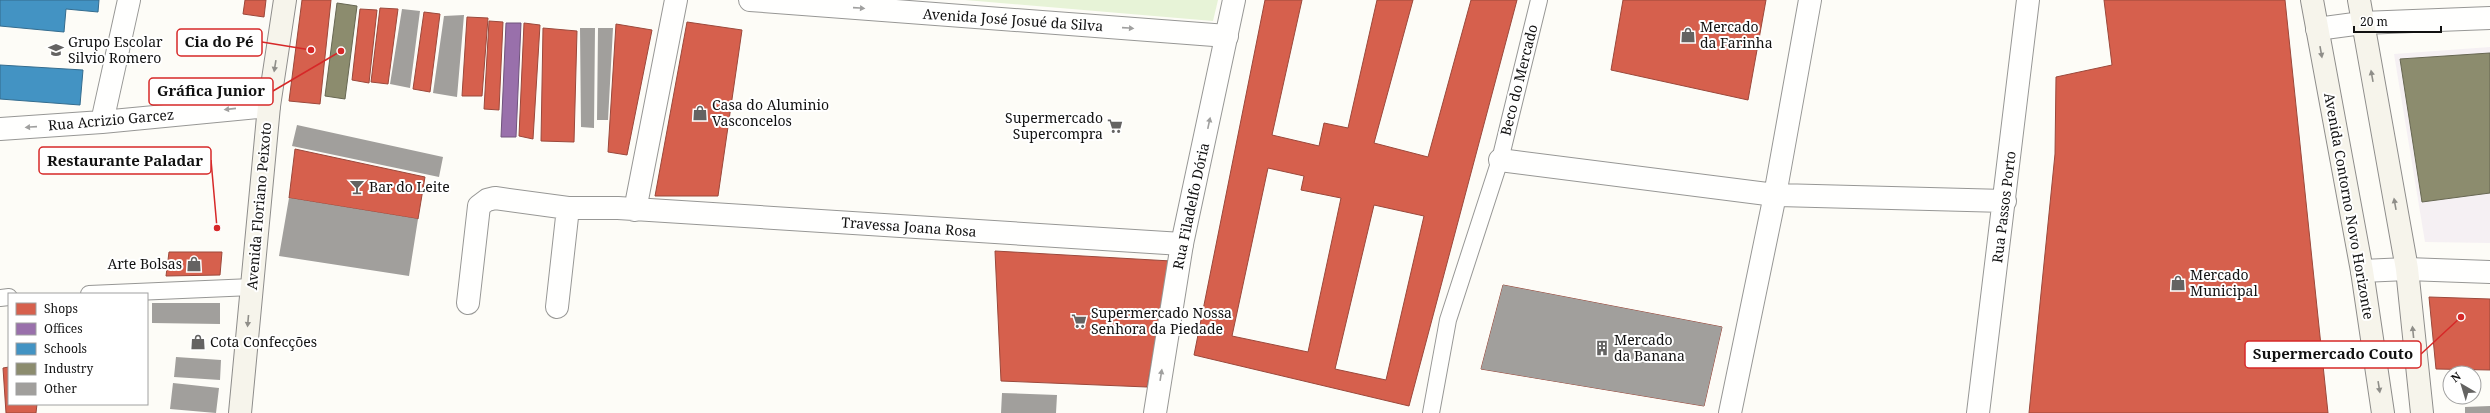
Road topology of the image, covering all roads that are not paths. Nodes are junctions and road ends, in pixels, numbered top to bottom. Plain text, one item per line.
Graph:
1 (129, 0) edge
2 (285, 0) edge
3 (676, 0) edge
4 (750, 0) edge
5 (1234, 0) edge
6 (1539, 0) edge
7 (1810, 0) edge
8 (2028, 0) edge
9 (2312, 0) edge
10 (2359, 0) edge
11 (2490, 18) edge
12 (2362, 23) junction
13 (2317, 30) junction
14 (1227, 36) junction
15 (269, 106) junction
16 (102, 122) junction
17 (0, 129) edge
18 (1500, 160) junction
19 (1775, 195) junction
20 (2005, 201) junction
21 (568, 208) junction
22 (636, 210) junction
23 (1182, 244) junction
24 (2407, 269) junction
25 (2362, 271) junction
26 (2490, 272) edge
27 (252, 287) junction
28 (112, 293) edge
29 (468, 303) dead end
30 (557, 307) dead end
31 (240, 413) edge
32 (1155, 413) edge
33 (1431, 413) edge
34 (1730, 413) edge
35 (1978, 413) edge
36 (2383, 413) edge
37 (2422, 413) edge

1 - 16 street
2 -> 15 main road, Avenida Floriano Peixoto
3 - 22 street
4 -> 14 street, Avenida José Josué da Silva
5 - 14 street, Rua Filadelfo Dória
6 - 18 lane, Beco do Mercado
7 - 19 street
8 - 20 street, Rua Passos Porto
9 - 13 main road, Avenida Contorno Novo Horizonte
10 - 12 main road
11 - 12 street
12 - 13 street
24 -> 12 main road
13 -> 25 main road, Avenida Contorno Novo Horizonte
23 -> 14 street, Rua Filadelfo Dória
15 -> 16 street, Rua Acrizio Garcez
15 - 27 main road, Avenida Floriano Peixoto
16 -> 17 street, Rua Acrizio Garcez
18 - 19 street
18 - 33 lane, Beco do Mercado
19 - 20 street
19 - 34 street
20 - 35 street, Rua Passos Porto
21 - 22 street, Travessa Joana Rosa
21 - 29 street, Travessa Joana Rosa
21 - 30 street
22 - 23 street, Travessa Joana Rosa
32 -> 23 street, Rua Filadelfo Dória
24 - 25 street
24 - 26 street
37 -> 24 main road
25 -> 36 main road, Avenida Contorno Novo Horizonte
27 - 28 lane
27 -> 31 main road, Avenida Floriano Peixoto

